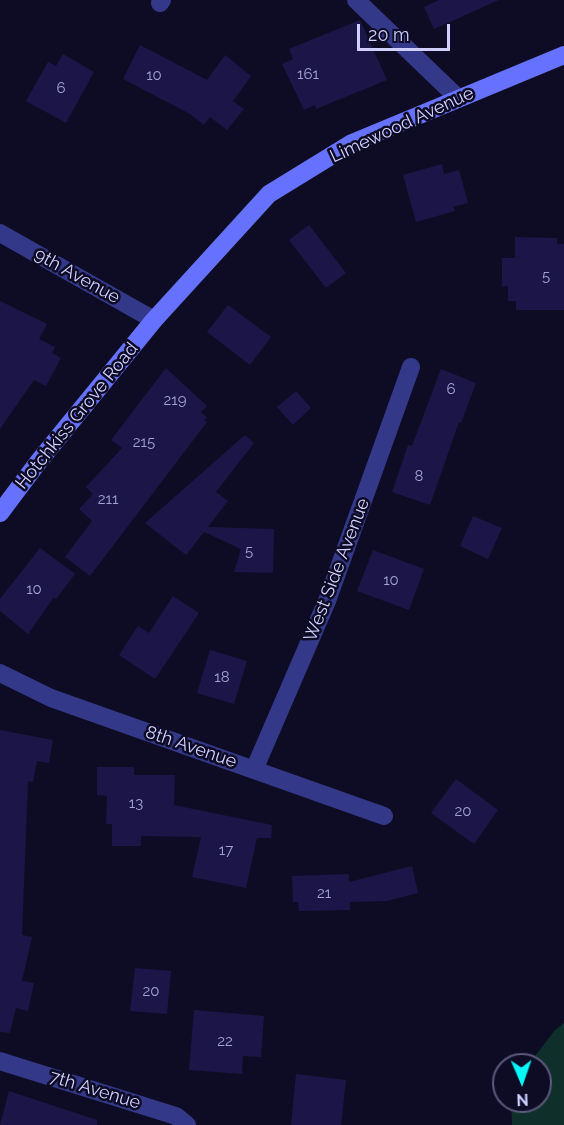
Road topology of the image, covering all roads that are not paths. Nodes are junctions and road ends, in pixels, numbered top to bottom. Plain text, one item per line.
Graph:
1 (356, 0) edge
2 (564, 55) edge
3 (458, 98) junction
4 (0, 233) edge
5 (154, 320) junction
6 (411, 367) dead end
7 (0, 513) edge
8 (0, 673) edge
9 (254, 770) junction
10 (384, 816) dead end
11 (0, 1061) edge
12 (187, 1125) edge

1 - 3 street
2 - 3 main road, Limewood Avenue
3 - 5 main road, Limewood Avenue
4 - 5 street, 9th Avenue
5 - 7 main road, Hotchkiss Grove Road
6 - 9 street, West Side Avenue
8 - 9 street, 8th Avenue
9 - 10 street, 8th Avenue
11 - 12 street, 7th Avenue

